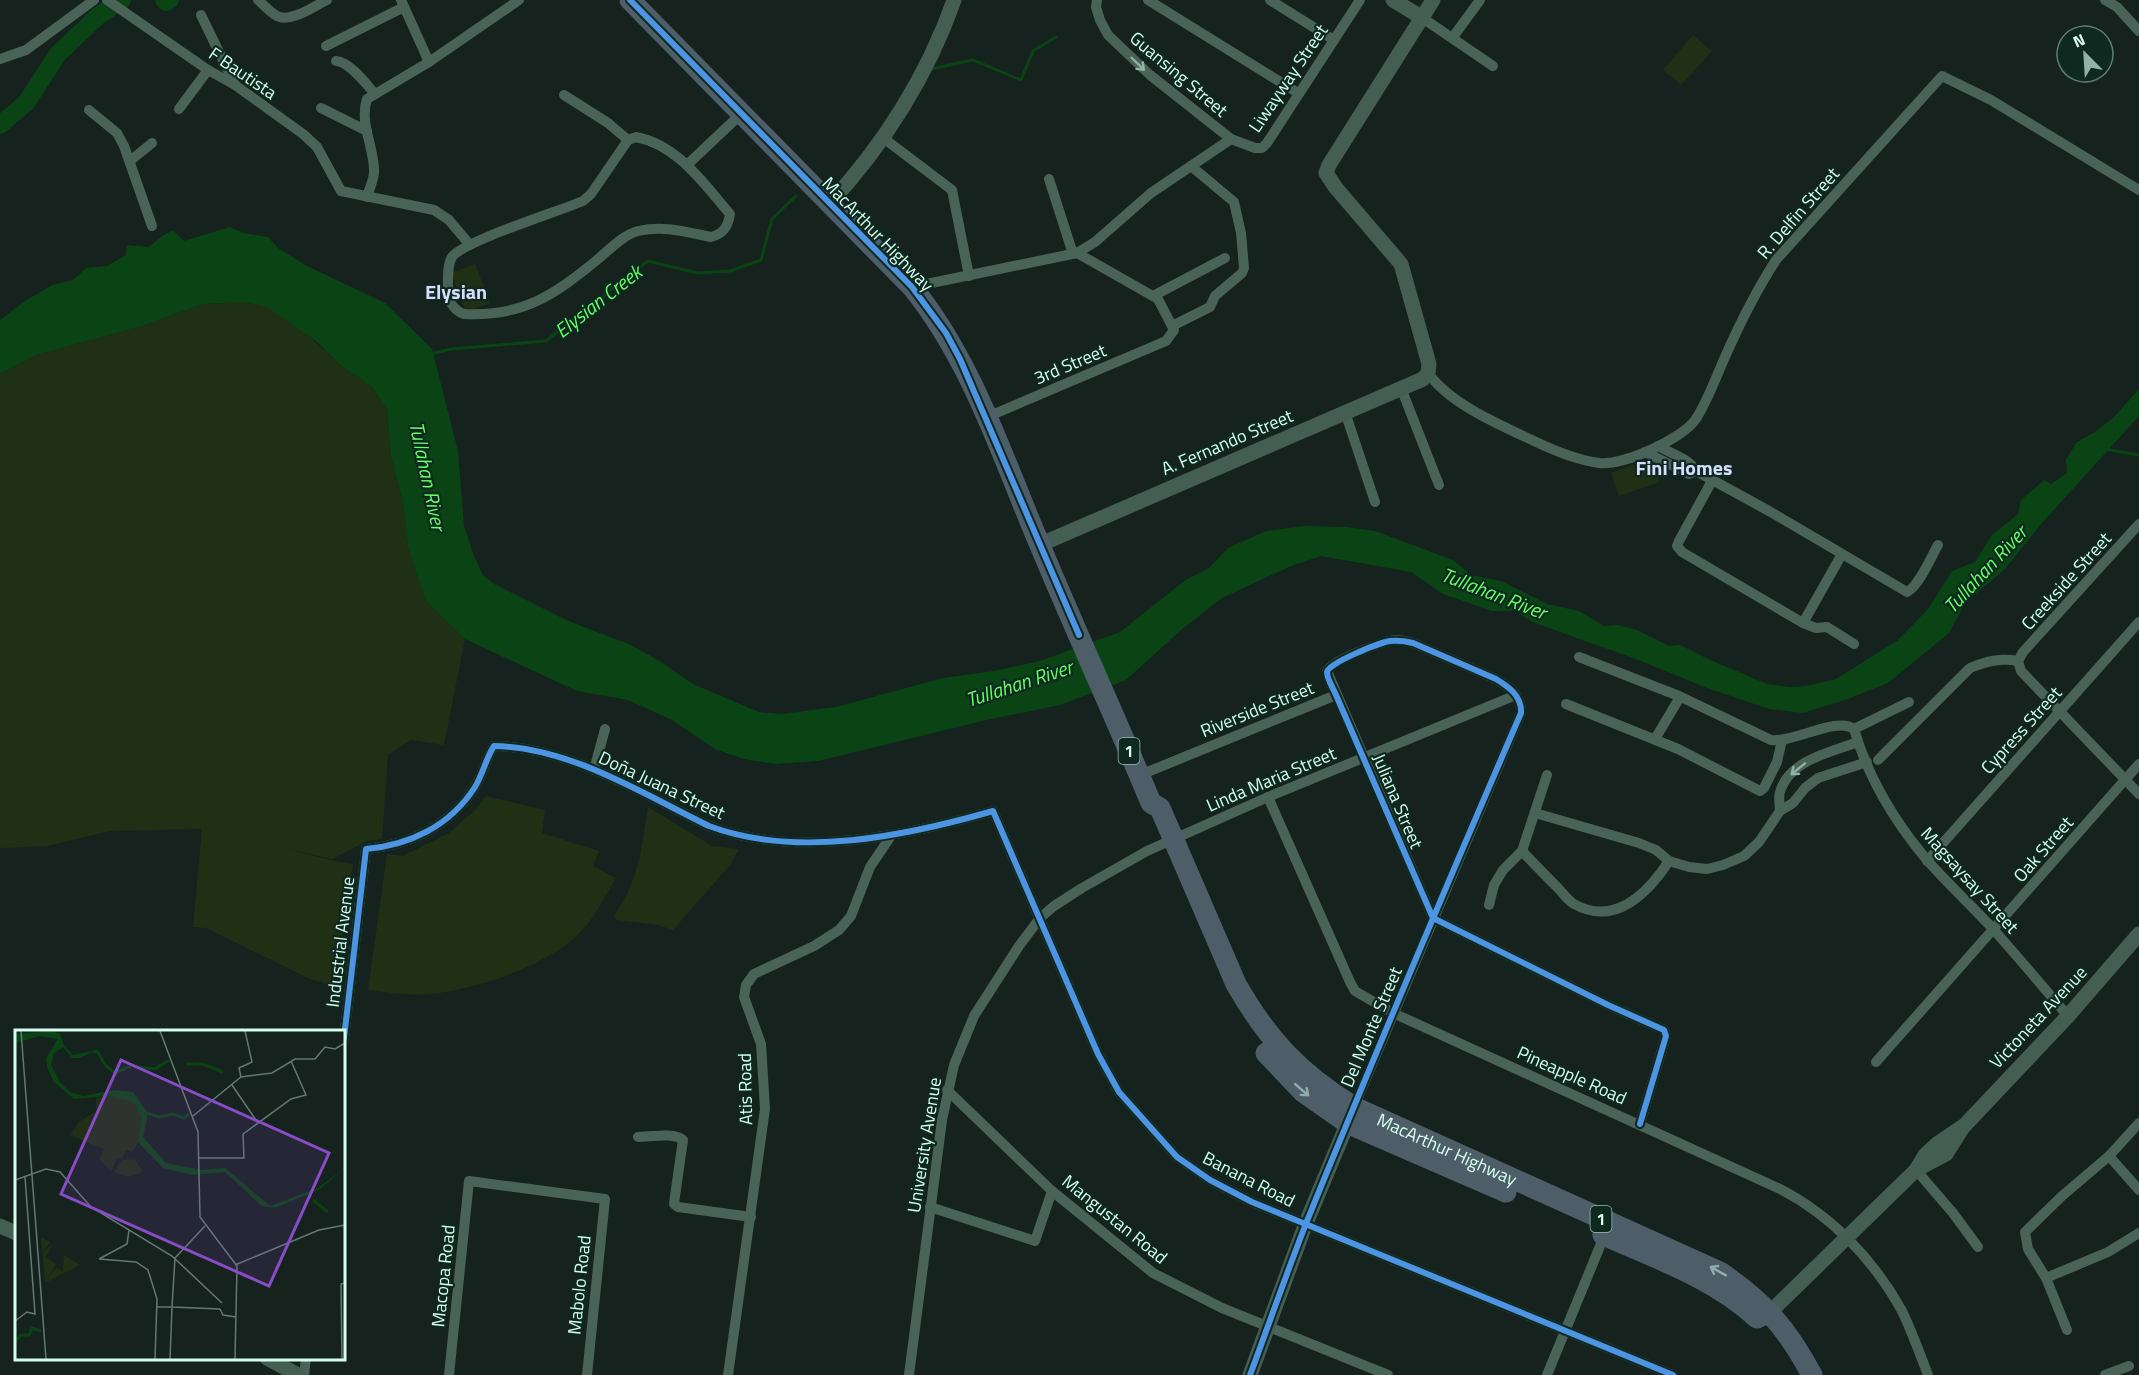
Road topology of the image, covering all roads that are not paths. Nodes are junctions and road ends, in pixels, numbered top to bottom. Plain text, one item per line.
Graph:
1 (94, 0) edge
2 (107, 0) edge
3 (258, 0) edge
4 (327, 0) edge
5 (519, 0) edge
6 (630, 0) edge
7 (954, 0) edge
8 (1097, 0) edge
9 (1148, 0) edge
10 (1270, 0) edge
11 (1360, 0) edge
12 (1393, 0) edge
13 (1432, 0) edge
14 (1480, 0) edge
15 (2105, 0) edge
16 (403, 4) edge
17 (201, 15) dead end
18 (1421, 17) junction
19 (2139, 31) edge
20 (1453, 37) junction
21 (1334, 40) junction
22 (326, 46) dead end
23 (0, 59) edge
24 (336, 61) dead end
25 (429, 62) junction
26 (1493, 66) dead end
27 (208, 70) junction
28 (236, 85) junction
29 (1298, 93) junction
30 (375, 94) junction
31 (564, 95) dead end
32 (321, 108) dead end
33 (179, 109) dead end
34 (89, 110) dead end
35 (742, 113) junction
36 (367, 131) junction
37 (882, 137) junction
38 (1231, 139) junction
39 (628, 140) junction
40 (152, 143) dead end
41 (130, 161) junction
42 (687, 165) junction
43 (1191, 166) junction
44 (1049, 179) dead end
45 (2139, 190) edge
46 (367, 197) junction
47 (829, 204) junction
48 (152, 226) dead end
49 (470, 244) junction
50 (1075, 254) junction
51 (1225, 258) dead end
52 (969, 276) junction
53 (912, 287) junction
54 (1153, 296) junction
55 (1172, 326) junction
56 (1428, 372) junction
57 (1401, 388) junction
58 (1345, 412) junction
59 (987, 417) junction
60 (1658, 446) junction
61 (1646, 452) junction
62 (1696, 471) junction
63 (1713, 479) junction
64 (1439, 485) dead end
65 (1375, 502) dead end
66 (2139, 524) edge
67 (1938, 544) dead end
68 (1039, 545) junction
69 (1842, 554) junction
70 (2139, 622) edge
71 (1803, 623) junction
72 (1854, 644) dead end
73 (1579, 657) dead end
74 (2018, 661) junction
75 (1335, 695) junction
76 (1516, 695) junction
77 (1680, 697) junction
78 (1909, 702) dead end
79 (1566, 704) dead end
80 (2060, 712) junction
81 (604, 729) dead end
82 (1854, 729) junction
83 (1655, 739) junction
84 (1782, 740) junction
85 (1858, 742) junction
86 (1363, 758) junction
87 (1873, 761) junction
88 (2139, 764) edge
89 (594, 770) junction
90 (1140, 775) junction
91 (1547, 775) dead end
92 (2126, 779) junction
93 (2139, 794) edge
94 (1268, 797) junction
95 (993, 811) joint
96 (1780, 811) junction
97 (1535, 813) junction
98 (891, 836) junction
99 (1167, 842) junction
100 (366, 849) joint
101 (1522, 851) junction
102 (1669, 861) junction
103 (1928, 861) junction
104 (1489, 905) dead end
105 (1040, 918) junction
106 (1433, 918) junction
107 (1994, 930) junction
108 (2139, 934) edge
109 (1393, 1013) junction
110 (2068, 1016) junction
111 (345, 1030) edge
112 (1876, 1062) dead end
113 (947, 1090) junction
114 (1351, 1115) junction
115 (2139, 1123) edge
116 (1640, 1125) junction
117 (638, 1137) dead end
118 (2109, 1156) junction
119 (1916, 1170) junction
120 (469, 1181) joint
121 (2139, 1190) edge
122 (1052, 1191) junction
123 (930, 1207) junction
124 (751, 1217) junction
125 (1306, 1223) junction
126 (0, 1226) edge
127 (1606, 1229) junction
128 (15, 1233) edge
129 (2139, 1233) edge
130 (1847, 1238) junction
131 (1978, 1247) dead end
132 (2046, 1278) junction
133 (1766, 1316) junction
134 (1268, 1327) junction
135 (1566, 1329) junction
136 (2067, 1330) dead end
137 (269, 1360) edge
138 (306, 1360) edge
139 (2129, 1366) dead end
140 (298, 1375) edge
141 (304, 1375) edge
142 (449, 1375) edge
143 (586, 1375) edge
144 (728, 1375) edge
145 (909, 1375) edge
146 (1250, 1375) edge
147 (1388, 1375) edge
148 (1547, 1375) edge
149 (1673, 1375) edge
150 (1799, 1375) edge
151 (1812, 1375) edge
152 (1928, 1375) edge
153 (2105, 1375) edge

1 - 23 street
2 - 27 street, F Bautista
3 - 4 street
5 - 25 street
6 - 35 highway, MacArthur Highway / 1
7 - 37 street
8 -> 38 street, Guansing Street
9 - 29 street
10 - 21 street
11 - 21 street, Liwayway Street
12 - 18 street
13 - 18 street
14 - 20 street
15 - 19 street
16 - 22 street
16 - 25 street
17 - 28 street
18 - 20 street
18 - 56 street
20 - 26 street
21 - 29 street, Liwayway Street
24 - 30 street
25 - 30 street
27 - 28 street, F Bautista
27 - 33 street
28 - 46 street, F Bautista
29 - 38 street, Liwayway Street
30 - 36 street
31 - 39 street
32 - 36 street
34 - 41 street
35 - 42 street
35 - 47 highway, MacArthur Highway / 1
36 - 46 street
37 - 47 street
37 - 52 street
38 - 43 street
39 - 42 street
39 - 49 street
40 - 41 street
41 - 48 street
42 - 49 street
43 - 50 street
43 - 55 street
44 - 50 street
45 - 60 street, R. Delfin Street
46 - 49 street
47 - 53 highway, MacArthur Highway / 1
50 - 52 street
50 - 54 street
51 - 54 street
52 - 53 street
53 - 59 highway, MacArthur Highway / 1
54 - 55 street
55 - 59 street, 3rd Street
56 - 57 street, A. Fernando Street
56 - 61 street, R. Delfin Street
57 - 58 street, A. Fernando Street
57 - 64 street
58 - 65 street
58 - 68 street, A. Fernando Street
59 - 68 highway, MacArthur Highway / 1
60 - 61 street, R. Delfin Street
60 - 62 street
61 - 62 street
62 - 63 street
63 - 69 street
63 - 71 street
66 - 74 street, Creekside Street
67 - 69 street
68 - 90 highway, MacArthur Highway / 1
69 - 71 street
70 - 80 street, Cypress Street
71 - 72 street
73 - 77 street
74 - 80 street
74 - 87 street
75 - 76 street, Riverside Street
75 - 86 street, Juliana Street
75 - 90 street, Riverside Street
76 - 86 street, Linda Maria Street
76 - 106 street, Del Monte Street
77 - 83 street
77 - 84 street
78 - 82 street
79 - 83 street
80 - 92 street
80 - 103 street, Cypress Street
81 - 89 street
82 - 84 street
82 - 85 street, Magsaysay Street
83 - 84 street
85 - 87 street, Magsaysay Street
85 -> 96 street
86 - 94 street, Linda Maria Street
86 - 106 street, Juliana Street
87 - 96 street
87 - 103 street, Magsaysay Street
88 - 92 street, Oak Street
89 - 98 street, Doña Juana Street
89 - 100 street, Doña Juana Street
90 - 99 highway, MacArthur Highway / 1
91 - 97 street
92 - 93 street
92 - 107 street, Oak Street
94 - 99 street, Linda Maria Street
94 - 109 street, Pineapple Road
95 - 98 street, Doña Juana Street
95 - 105 street, Banana Road
96 - 102 street
97 - 101 street
97 - 102 street
98 - 124 street, Atis Road
99 - 105 street, University Avenue
99 - 114 highway, MacArthur Highway / 1
100 - 111 street, Industrial Avenue
101 - 102 street
101 - 104 street
103 - 107 street, Magsaysay Street
105 - 113 street, University Avenue
105 - 125 street, Banana Road
106 - 109 street, Del Monte Street
106 - 116 street
107 - 110 street, Magsaysay Street
107 - 112 street, Oak Street
108 - 110 street, Victoneta Avenue
109 - 114 street, Del Monte Street
109 - 116 street, Pineapple Road
110 - 119 street, Victoneta Avenue
113 - 122 street, Mangustan Road
113 - 123 street, University Avenue
114 - 125 street, Del Monte Street
114 - 127 highway, MacArthur Highway / 1
115 - 118 street
116 - 130 street, Pineapple Road
117 - 124 street
118 - 121 street
118 - 132 street
119 - 130 street, Victoneta Avenue
119 - 131 street
120 - 142 street, Macopa Road
120 - 143 street, Mabolo Road
122 - 123 street
122 - 134 street, Mangustan Road
123 - 145 street, University Avenue
124 - 144 street, Atis Road
125 - 134 street, Del Monte Street
125 - 135 street, Banana Road
126 - 128 street
127 - 133 highway, MacArthur Highway / 1
127 - 135 street
129 - 132 street
130 - 133 street, Victoneta Avenue
130 - 152 street, Pineapple Road
132 - 136 street
133 - 150 highway, MacArthur Highway / 1
133 - 151 highway, MacArthur Highway / 1
134 - 146 street, Del Monte Street
134 - 147 street, Mangustan Road
135 - 148 street
135 - 149 street, Banana Road
137 - 140 street
138 - 141 street
139 - 153 street

